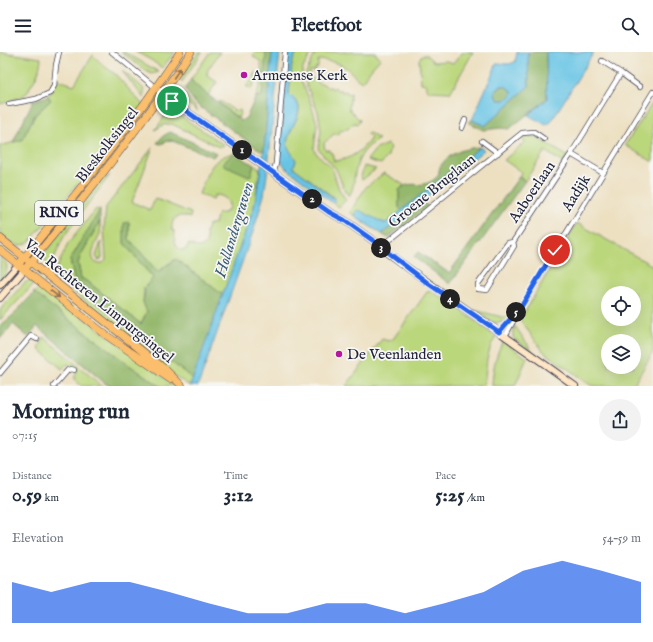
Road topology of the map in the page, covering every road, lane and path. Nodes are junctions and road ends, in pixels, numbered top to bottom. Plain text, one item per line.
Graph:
1 (60, 52) edge
2 (112, 52) edge
3 (180, 52) edge
4 (191, 52) edge
5 (286, 52) edge
6 (602, 61) dead end
7 (621, 74) junction
8 (640, 87) dead end
9 (156, 88) junction
10 (653, 92) edge
11 (163, 94) junction
12 (9, 104) dead end
13 (465, 120) dead end
14 (462, 128) dead end
15 (544, 139) dead end
16 (482, 140) dead end
17 (498, 153) junction
18 (571, 154) junction
19 (271, 170) junction
20 (603, 173) junction
21 (0, 238) edge
22 (513, 242) junction
23 (382, 248) junction
24 (0, 250) edge
25 (24, 257) junction
26 (31, 262) junction
27 (18, 264) junction
28 (24, 270) junction
29 (0, 285) edge
30 (0, 298) edge
31 (521, 307) junction
32 (502, 334) junction
33 (37, 339) dead end
34 (74, 370) dead end
35 (0, 373) edge
36 (182, 385) edge
37 (54, 386) edge
38 (575, 386) edge

1 - 12 street
2 - 9 street
3 - 9 main road, Bleskolksingel / RING
11 -> 4 main road, Bleskolksingel / RING
5 - 19 street
6 - 7 street
7 - 8 street
7 - 18 street, Aaboerlaan
9 - 11 street
9 - 25 main road, Bleskolksingel / RING
10 - 20 street, Aadijk
11 - 19 street
11 - 26 main road, Bleskolksingel / RING
13 - 14 street
15 - 17 street, Groene Bruglaan
16 - 17 street, Groene Bruglaan
17 - 23 street, Groene Bruglaan
18 - 20 street, Aaboerlaan
18 - 22 street, Aaboerlaan
19 - 23 street
20 - 31 street, Aadijk
21 - 25 main road, Van Rechteren Limpurgsingel
22 - 22 street, Aaboerlaan
23 - 32 street
24 - 27 main road, Van Rechteren Limpurgsingel
25 - 26 main road, Van Rechteren Limpurgsingel
25 - 27 main road, Bleskolksingel / RING
26 - 28 main road, Bleskolksingel / RING
26 - 36 main road, Van Rechteren Limpurgsingel
27 - 28 main road, Van Rechteren Limpurgsingel
27 - 29 street
28 - 30 street
28 -> 36 main road, Van Rechteren Limpurgsingel
31 - 32 street, Aadijk
31 - 32 street, Aadijk
32 - 38 street
33 - 35 street
34 - 37 street

